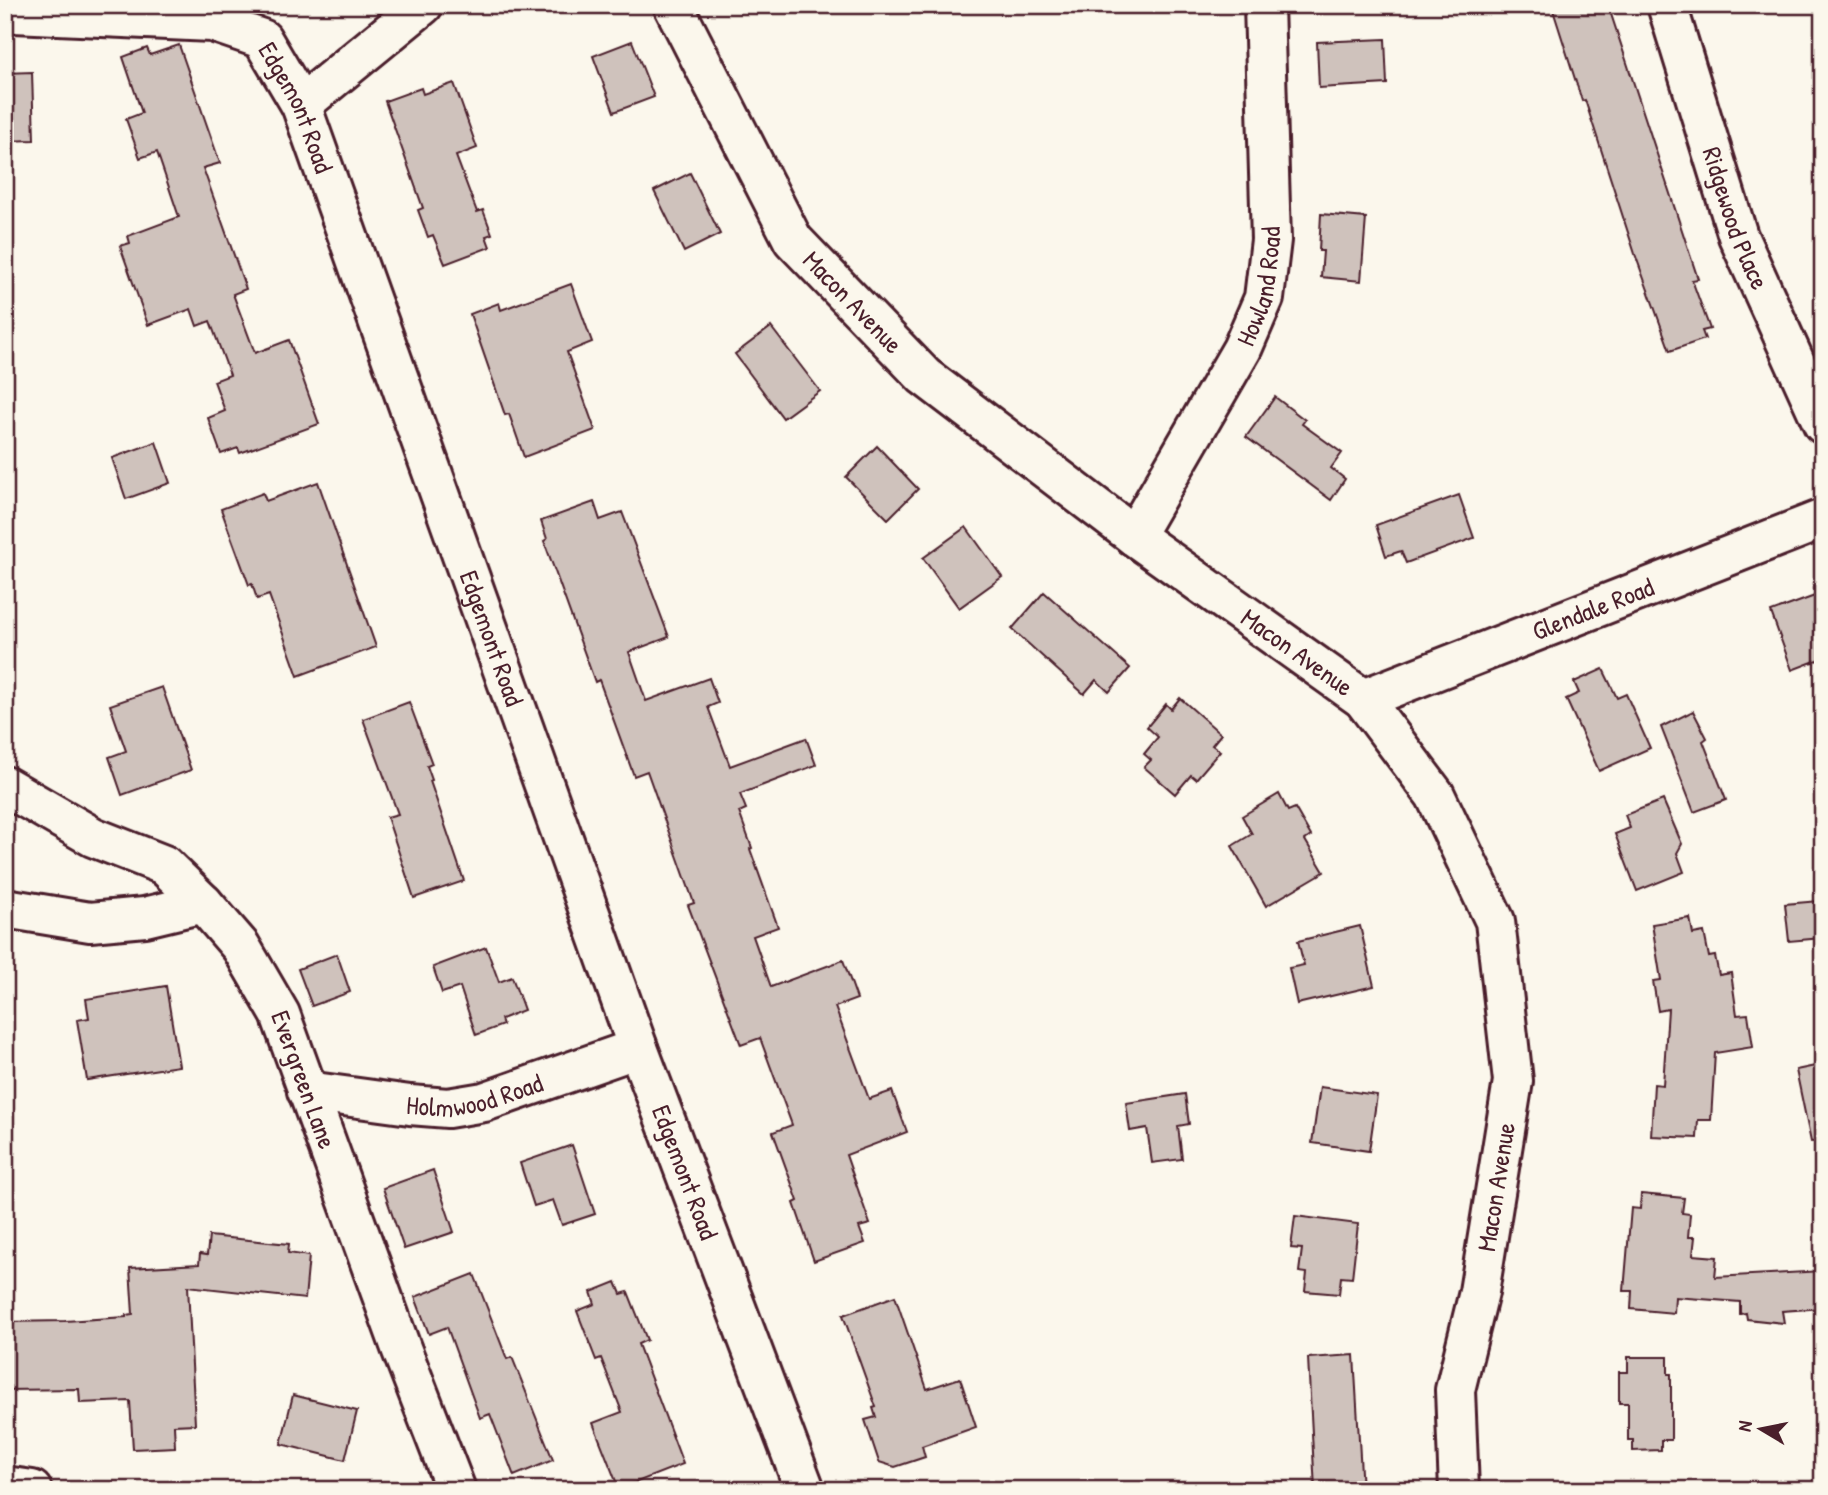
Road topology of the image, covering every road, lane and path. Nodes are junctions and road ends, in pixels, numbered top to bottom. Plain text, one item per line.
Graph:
1 (423, 5) edge
2 (673, 5) edge
3 (1264, 5) edge
4 (1667, 5) edge
5 (8, 10) edge
6 (301, 106) junction
7 (1823, 424) edge
8 (1823, 519) edge
9 (1134, 536) junction
10 (1363, 699) junction
11 (5, 786) edge
12 (203, 903) junction
13 (5, 908) edge
14 (638, 1048) junction
15 (307, 1091) junction
16 (5, 1486) edge
17 (32, 1490) edge
18 (456, 1490) edge
19 (805, 1490) edge
20 (1459, 1490) edge

1 - 6 street
2 - 9 street, Macon Avenue
3 - 9 street, Howland Road
4 - 7 street, Ridgewood Place
5 - 6 street, Edgemont Road
6 - 14 street, Edgemont Road
8 - 10 street, Glendale Road
9 - 10 street, Macon Avenue
10 - 20 street, Macon Avenue
11 - 12 street, Evergreen Lane
12 - 13 street
12 - 15 street, Evergreen Lane
14 - 15 street, Holmwood Road
14 - 19 street, Edgemont Road
15 - 18 street, Evergreen Lane
16 - 17 street

